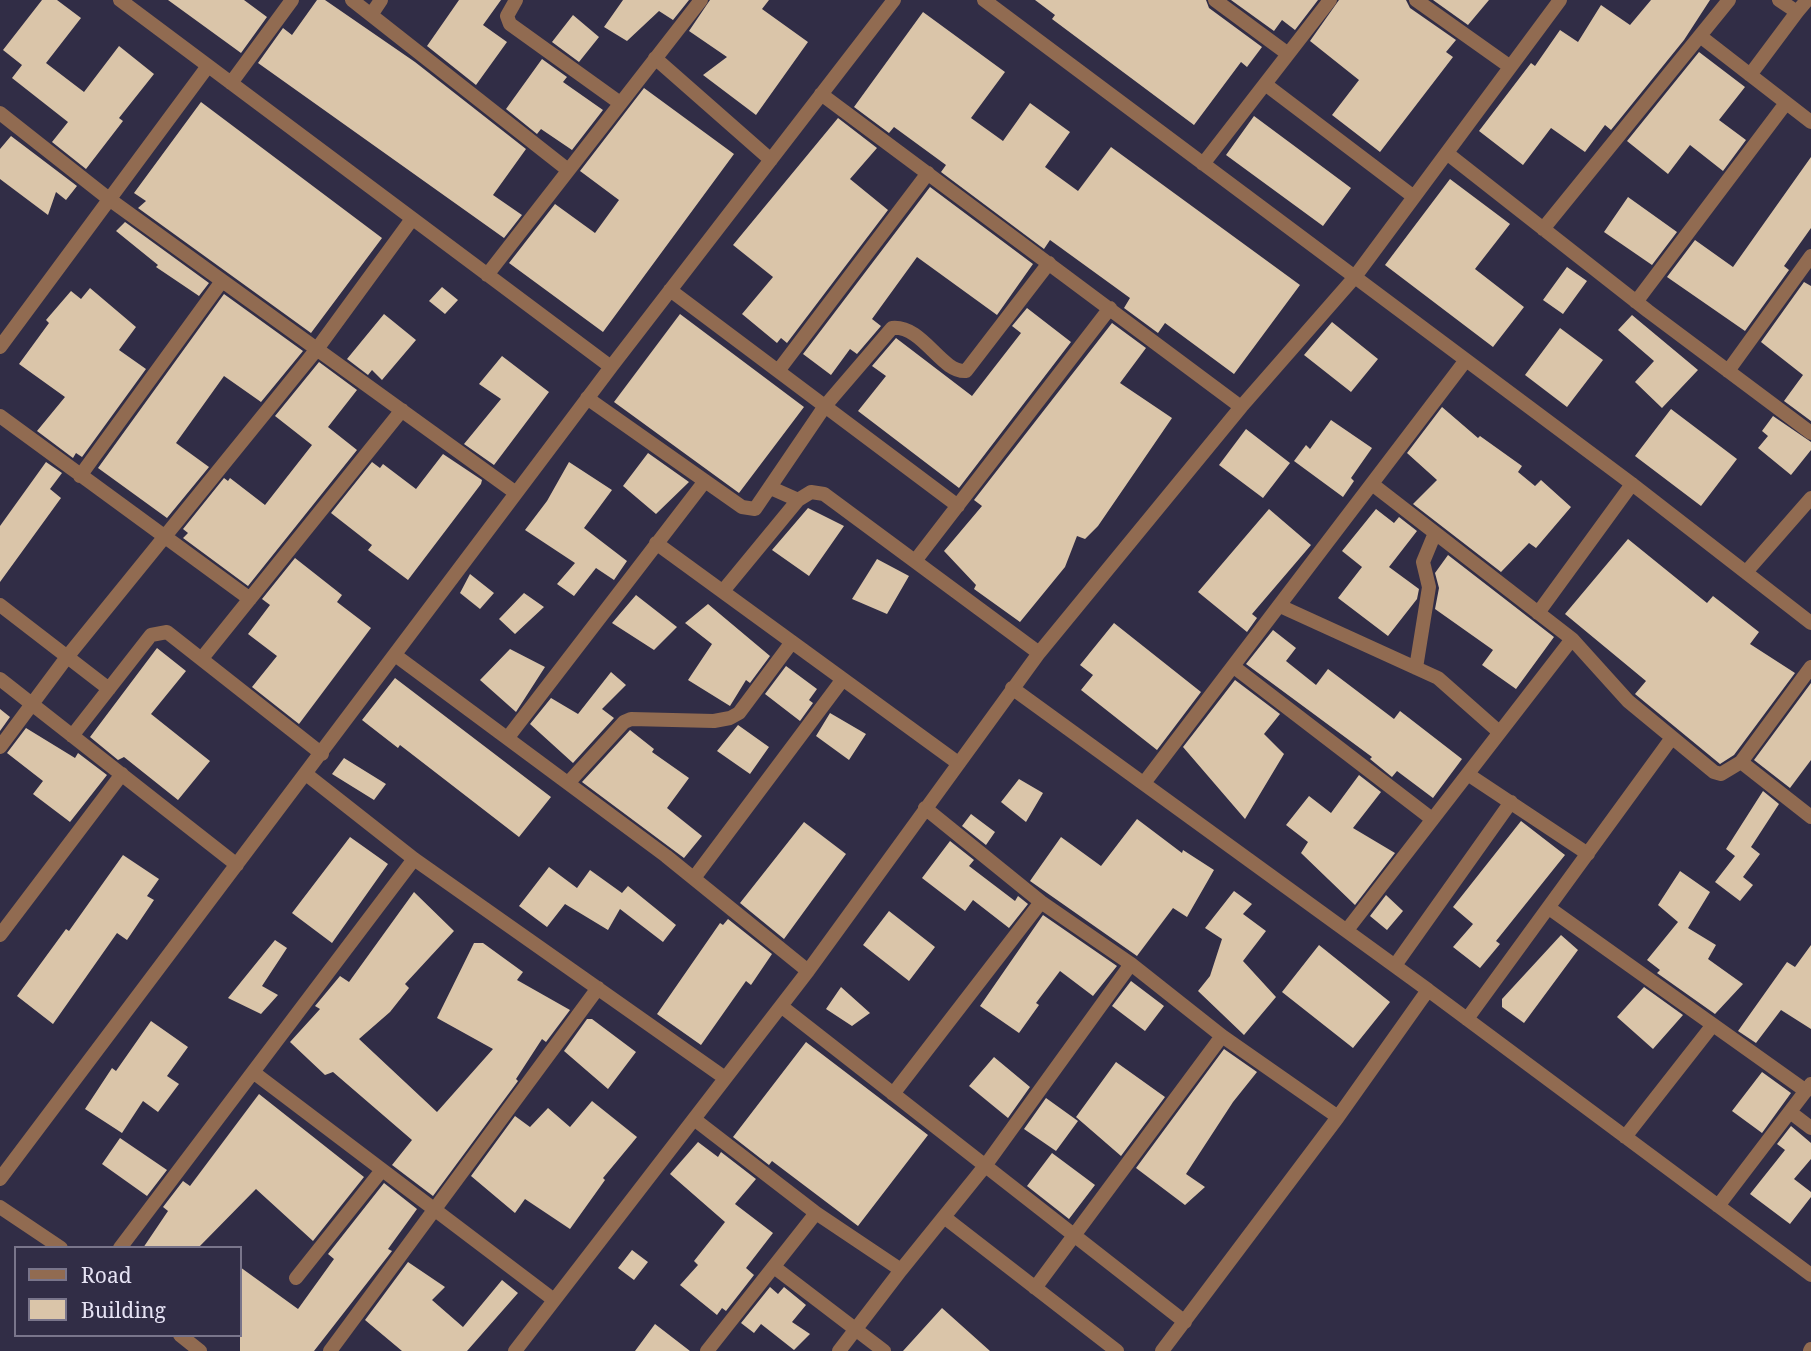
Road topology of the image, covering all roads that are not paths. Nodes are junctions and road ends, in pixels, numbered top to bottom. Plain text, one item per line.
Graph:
1 (120, 0) edge
2 (292, 0) edge
3 (352, 0) edge
4 (382, 0) edge
5 (516, 0) edge
6 (701, 0) edge
7 (894, 0) edge
8 (984, 0) edge
9 (1215, 0) edge
10 (1329, 0) edge
11 (1416, 0) edge
12 (1560, 0) edge
13 (1729, 0) edge
14 (1779, 0) edge
15 (1807, 0) edge
16 (1797, 12) junction
17 (371, 15) junction
18 (1700, 36) junction
19 (1288, 54) junction
20 (655, 58) junction
21 (208, 66) junction
22 (1509, 66) junction
23 (1750, 75) junction
24 (232, 83) junction
25 (1265, 84) junction
26 (821, 94) junction
27 (620, 103) junction
28 (1786, 103) junction
29 (0, 113) edge
30 (1811, 122) edge
31 (1448, 154) junction
32 (771, 160) junction
33 (1203, 164) junction
34 (568, 170) junction
35 (928, 173) junction
36 (1414, 197) junction
37 (109, 200) junction
38 (412, 219) junction
39 (1543, 229) junction
40 (1811, 256) edge
41 (1049, 263) junction
42 (487, 275) junction
43 (1354, 278) junction
44 (222, 281) junction
45 (670, 289) junction
46 (1636, 302) junction
47 (1110, 308) junction
48 (0, 347) edge
49 (317, 349) junction
50 (1466, 360) junction
51 (611, 367) junction
52 (778, 371) junction
53 (1728, 371) junction
54 (587, 398) junction
55 (825, 406) junction
56 (1241, 407) junction
57 (402, 410) junction
58 (0, 416) edge
59 (1811, 433) edge
60 (80, 476) junction
61 (705, 481) junction
62 (1372, 484) junction
63 (1632, 484) junction
64 (771, 488) junction
65 (516, 493) junction
66 (1811, 498) edge
67 (798, 500) junction
68 (958, 506) junction
69 (1435, 533) junction
70 (163, 537) junction
71 (656, 543) junction
72 (915, 561) junction
73 (1747, 571) junction
74 (723, 591) junction
75 (250, 599) junction
76 (0, 605) edge
77 (1280, 606) junction
78 (1538, 613) junction
79 (1811, 623) edge
80 (1572, 639) junction
81 (792, 642) junction
82 (1039, 653) junction
83 (395, 654) junction
84 (67, 657) junction
85 (203, 657) junction
86 (1234, 667) junction
87 (1811, 667) edge
88 (1416, 668) junction
89 (0, 679) edge
90 (843, 679) junction
91 (1013, 688) junction
92 (109, 689) junction
93 (32, 704) junction
94 (1499, 731) junction
95 (72, 736) junction
96 (509, 736) junction
97 (1671, 739) junction
98 (0, 747) edge
99 (322, 754) junction
100 (958, 762) junction
101 (1741, 762) junction
102 (121, 774) junction
103 (306, 774) junction
104 (1469, 775) junction
105 (569, 782) junction
106 (1144, 783) junction
107 (1511, 802) junction
108 (925, 808) junction
109 (1811, 817) edge
110 (1432, 819) junction
111 (1588, 854) junction
112 (414, 859) junction
113 (237, 865) junction
114 (694, 878) junction
115 (1041, 902) junction
116 (1549, 908) junction
117 (1347, 930) junction
118 (0, 935) edge
119 (1131, 964) junction
120 (1396, 964) junction
121 (808, 971) junction
122 (598, 988) junction
123 (1428, 990) junction
124 (781, 1006) junction
125 (1467, 1019) junction
126 (1712, 1026) junction
127 (1222, 1036) junction
128 (253, 1072) junction
129 (725, 1079) junction
130 (1809, 1088) edge
131 (893, 1094) junction
132 (1790, 1112) junction
133 (1338, 1116) junction
134 (694, 1119) junction
135 (1811, 1128) edge
136 (1625, 1137) junction
137 (985, 1166) junction
138 (383, 1170) junction
139 (0, 1179) edge
140 (1718, 1206) junction
141 (0, 1207) edge
142 (433, 1209) junction
143 (816, 1213) junction
144 (944, 1217) junction
145 (1073, 1234) junction
146 (58, 1246) edge
147 (122, 1246) edge
148 (774, 1267) junction
149 (901, 1270) junction
150 (1811, 1275) edge
151 (296, 1278) dead end
152 (1035, 1288) junction
153 (554, 1300) junction
154 (1185, 1322) junction
155 (855, 1329) junction
156 (183, 1337) edge
157 (201, 1351) edge
158 (330, 1351) edge
159 (515, 1351) edge
160 (707, 1351) edge
161 (839, 1351) edge
162 (884, 1351) edge
163 (1117, 1351) edge
164 (1163, 1351) edge

1 - 21 street
2 - 24 street
3 - 17 street
4 - 17 street
5 - 27 street
6 - 20 street
7 - 26 street
8 - 33 street
9 - 19 street
10 - 19 street
11 - 22 street
12 - 22 street
13 - 18 street
14 - 16 street
15 - 16 street
16 - 23 street
17 - 34 street
18 - 23 street
18 - 39 street
19 - 25 street
20 - 27 street
20 - 32 street
21 - 24 street
21 - 37 street
22 - 31 street
23 - 28 street
24 - 38 street
25 - 33 street
25 - 36 street
26 - 32 street
26 - 35 street
27 - 34 street
28 - 30 street
28 - 46 street
29 - 37 street
31 - 36 street
31 - 39 street
32 - 45 street
33 - 43 street
34 - 42 street
35 - 41 street
35 - 52 street
36 - 43 street
37 - 44 street
37 - 48 street
38 - 42 street
38 - 49 street
39 - 46 street
40 - 53 street
41 - 47 street
41 - 55 street
42 - 51 street
43 - 50 street
43 - 56 street
44 - 49 street
44 - 60 street
45 - 51 street
45 - 52 street
46 - 53 street
47 - 56 street
47 - 68 street
49 - 57 street
49 - 70 street
50 - 62 street
50 - 63 street
51 - 54 street
52 - 55 street
53 - 59 street
54 - 61 street
54 - 65 street
55 - 64 street
55 - 68 street
56 - 82 street
57 - 65 street
57 - 75 street
58 - 60 street
60 - 70 street
61 - 64 street
61 - 71 street
62 - 69 street
62 - 77 street
63 - 73 street
63 - 78 street
64 - 67 street
65 - 83 street
66 - 73 street
67 - 72 street
67 - 74 street
68 - 72 street
69 - 78 street
69 - 88 street
70 - 75 street
70 - 84 street
71 - 74 street
71 - 96 street
72 - 82 street
73 - 79 street
74 - 81 street
75 - 85 street
76 - 84 street
77 - 86 street
77 - 88 street
78 - 80 street
80 - 94 street
80 - 97 street
81 - 90 street
81 - 105 street
82 - 91 street
83 - 96 street
83 - 99 street
84 - 92 street
84 - 93 street
85 - 92 street
85 - 99 street
86 - 106 street
86 - 110 street
87 - 101 street
88 - 94 street
89 - 93 street
90 - 100 street
90 - 114 street
91 - 100 street
91 - 106 street
92 - 95 street
93 - 95 street
93 - 98 street
94 - 104 street
95 - 102 street
96 - 105 street
97 - 101 street
97 - 111 street
99 - 103 street
100 - 108 street
101 - 109 street
102 - 113 street
102 - 118 street
103 - 112 street
103 - 113 street
104 - 107 street
104 - 110 street
105 - 114 street
106 - 117 street
107 - 111 street
107 - 120 street
108 - 115 street
108 - 121 street
110 - 117 street
111 - 116 street
112 - 122 street
112 - 128 street
113 - 139 street
114 - 121 street
115 - 119 street
115 - 131 street
116 - 125 street
116 - 126 street
117 - 120 street
119 - 127 street
119 - 137 street
120 - 123 street
121 - 124 street
122 - 129 street
122 - 142 street
123 - 125 street
123 - 133 street
124 - 129 street
124 - 131 street
125 - 136 street
126 - 130 street
126 - 136 street
127 - 133 street
127 - 145 street
128 - 138 street
128 - 147 street
129 - 134 street
130 - 132 street
131 - 137 street
132 - 135 street
132 - 140 street
133 - 154 street
134 - 143 street
134 - 153 street
136 - 140 street
137 - 144 street
137 - 145 street
138 - 142 street
138 - 151 street
140 - 150 street
141 - 146 street
142 - 153 street
142 - 158 street
143 - 148 street
143 - 149 street
144 - 149 street
144 - 152 street
145 - 152 street
145 - 154 street
148 - 155 street
148 - 160 street
149 - 155 street
152 - 163 street
153 - 159 street
154 - 164 street
155 - 161 street
155 - 162 street
156 - 157 street

